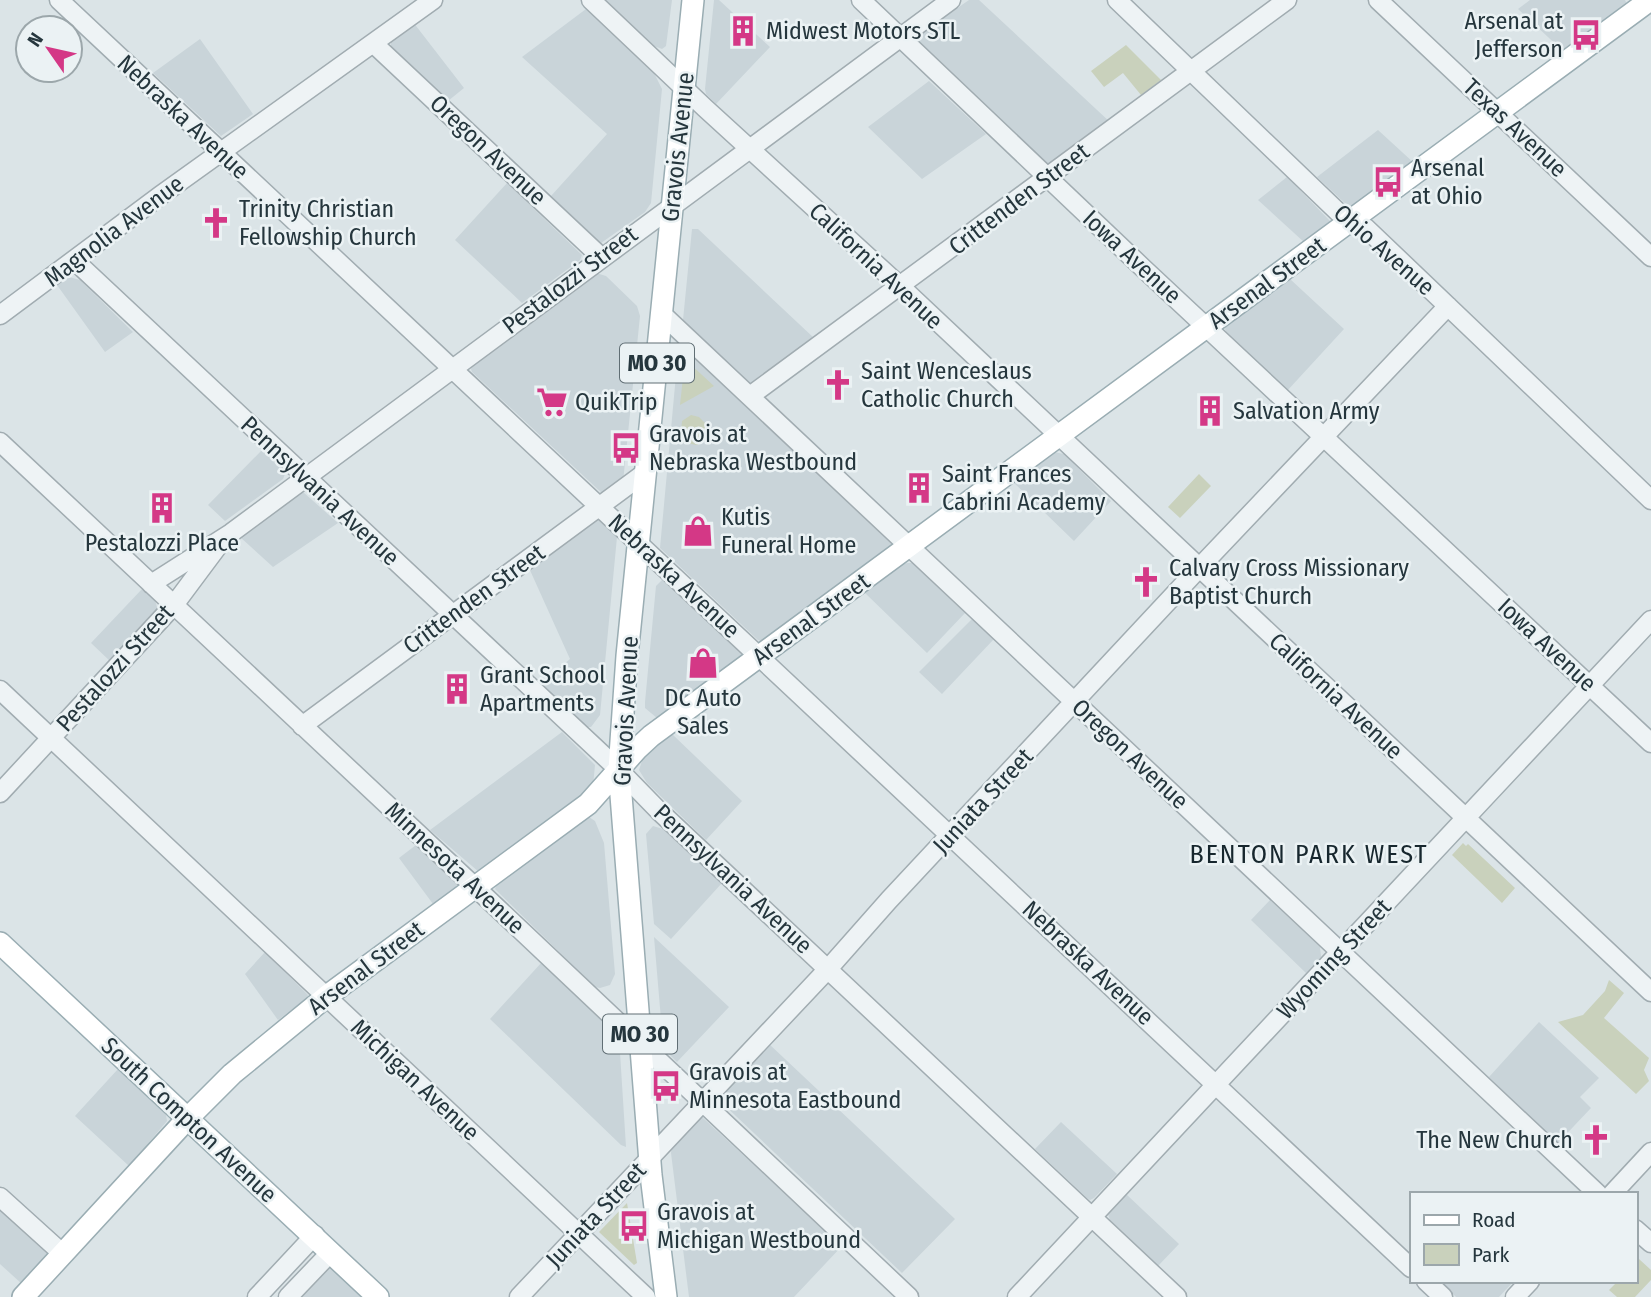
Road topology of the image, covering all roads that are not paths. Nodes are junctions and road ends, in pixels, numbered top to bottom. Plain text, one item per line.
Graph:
1 (59, 0) edge
2 (433, 0) edge
3 (591, 0) edge
4 (693, 0) edge
5 (861, 0) edge
6 (950, 0) edge
7 (1117, 0) edge
8 (1287, 0) edge
9 (1378, 0) edge
10 (1650, 0) edge
11 (900, 37) junction
12 (374, 44) junction
13 (1192, 71) junction
14 (684, 88) junction
15 (1498, 113) junction
16 (748, 149) junction
17 (221, 152) junction
18 (1049, 178) junction
19 (672, 204) junction
20 (1352, 220) junction
21 (601, 257) junction
22 (1651, 257) edge
23 (74, 260) junction
24 (901, 287) junction
25 (1448, 306) junction
26 (662, 314) junction
27 (0, 315) edge
28 (1206, 327) junction
29 (452, 368) junction
30 (750, 396) junction
31 (1058, 437) junction
32 (1325, 438) junction
33 (0, 442) edge
34 (646, 472) junction
35 (305, 477) junction
36 (1651, 500) edge
37 (600, 506) junction
38 (224, 538) junction
39 (639, 542) junction
40 (910, 546) junction
41 (1199, 568) junction
42 (151, 584) junction
43 (174, 605) junction
44 (453, 616) junction
45 (1651, 620) edge
46 (760, 657) junction
47 (1590, 685) junction
48 (0, 690) edge
49 (1075, 702) junction
50 (302, 726) junction
51 (52, 738) junction
52 (1651, 743) edge
53 (619, 770) junction
54 (0, 793) edge
55 (1466, 818) junction
56 (950, 835) junction
57 (475, 887) junction
58 (0, 943) edge
59 (1340, 952) junction
60 (828, 969) junction
61 (1651, 992) edge
62 (327, 996) junction
63 (641, 1044) junction
64 (1215, 1084) junction
65 (703, 1102) junction
66 (187, 1119) junction
67 (1651, 1152) edge
68 (650, 1157) junction
69 (1596, 1192) edge
70 (1614, 1192) edge
71 (0, 1197) edge
72 (1092, 1217) junction
73 (1637, 1231) edge
74 (579, 1234) junction
75 (315, 1236) junction
76 (1651, 1243) edge
77 (331, 1252) junction
78 (63, 1254) junction
79 (1410, 1267) edge
80 (1428, 1283) edge
81 (1528, 1283) edge
82 (23, 1297) edge
83 (257, 1297) edge
84 (288, 1297) edge
85 (378, 1297) edge
86 (519, 1297) edge
87 (646, 1297) edge
88 (666, 1297) edge
89 (909, 1297) edge
90 (1017, 1297) edge
91 (1177, 1297) edge
92 (1443, 1297) edge
93 (1515, 1297) edge

1 - 17 street, Nebraska Avenue
2 - 12 street, Magnolia Avenue
3 - 14 street, California Avenue
4 - 14 main road, Gravois Avenue / MO 30
5 - 11 street, Iowa Avenue
6 - 11 street, Pestalozzi Street
7 - 13 street, Ohio Avenue
8 - 13 street, Crittenden Street
9 - 15 street, Texas Avenue
10 - 15 main road, Arsenal Street
11 - 16 street, Pestalozzi Street
11 - 18 street, Iowa Avenue
12 - 17 street, Magnolia Avenue
12 - 21 street, Oregon Avenue
13 - 18 street, Crittenden Street
13 - 20 street, Ohio Avenue
14 - 16 street, California Avenue
14 - 19 main road, Gravois Avenue / MO 30
15 - 20 main road, Arsenal Street
15 - 22 street, Texas Avenue
16 - 19 street, Pestalozzi Street
16 - 24 street, California Avenue
17 - 23 street, Magnolia Avenue
17 - 29 street, Nebraska Avenue
18 - 24 street, Crittenden Street
18 - 28 street, Iowa Avenue
19 - 21 street, Pestalozzi Street
19 - 26 main road, Gravois Avenue / MO 30
20 - 25 street, Ohio Avenue
20 - 28 main road, Arsenal Street
21 - 29 street, Pestalozzi Street
23 - 27 street, Magnolia Avenue
23 - 35 street, Pennsylvania Avenue
24 - 30 street, Crittenden Street
24 - 31 street, California Avenue
25 - 32 street, Juniata Street
25 - 36 street, Ohio Avenue
26 - 30 street, Oregon Avenue
26 - 34 main road, Gravois Avenue / MO 30
28 - 31 main road, Arsenal Street
28 - 32 street, Iowa Avenue
29 - 35 street, Pestalozzi Street
29 - 37 street, Nebraska Avenue
30 - 40 street, Oregon Avenue
31 - 40 main road, Arsenal Street
31 - 41 street, California Avenue
32 - 41 street, Juniata Street
32 - 47 street, Iowa Avenue
33 - 42 street, Minnesota Avenue
34 - 37 street, Crittenden Street
34 - 39 main road, Gravois Avenue / MO 30
35 - 38 street, Pestalozzi Street
35 - 44 street, Pennsylvania Avenue
37 - 39 street, Nebraska Avenue
37 - 44 street, Crittenden Street
38 - 42 street, Pestalozzi Street
38 - 43 street, Pestalozzi Street
39 - 46 street, Nebraska Avenue
39 - 53 main road, Gravois Avenue / MO 30
40 - 46 main road, Arsenal Street
40 - 49 street, Oregon Avenue
41 - 49 street, Juniata Street
41 - 55 street, California Avenue
42 - 43 street, Minnesota Avenue
43 - 50 street, Minnesota Avenue
43 - 51 street, Pestalozzi Street
44 - 50 street, Crittenden Street
44 - 53 street, Pennsylvania Avenue
45 - 47 street, Wyoming Street
46 - 53 main road, Arsenal Street
46 - 56 street, Nebraska Avenue
47 - 52 street, Iowa Avenue
47 - 55 street, Wyoming Street
48 - 51 street, Michigan Avenue
49 - 56 street, Juniata Street
49 - 59 street, Oregon Avenue
50 - 57 street, Minnesota Avenue
51 - 54 street, Pestalozzi Street
51 - 62 street, Michigan Avenue
53 - 57 main road, Arsenal Street
53 - 60 street, Pennsylvania Avenue
53 - 63 main road, Gravois Avenue / MO 30
55 - 59 street, Wyoming Street
55 - 61 street, California Avenue
56 - 60 street, Juniata Street
56 - 64 street, Nebraska Avenue
57 - 62 main road, Arsenal Street
57 - 63 street, Minnesota Avenue
58 - 66 main road, South Compton Avenue
59 - 64 street, Wyoming Street
59 - 69 street, Oregon Avenue
60 - 65 street, Juniata Street
60 - 72 street, Pennsylvania Avenue
62 - 66 main road, Arsenal Street
62 - 74 street, Michigan Avenue
63 - 65 street, Minnesota Avenue
63 - 68 main road, Gravois Avenue / MO 30
64 - 72 street, Wyoming Street
64 - 79 street, Nebraska Avenue
65 - 68 street, Juniata Street
65 - 89 street, Minnesota Avenue
66 - 75 main road, South Compton Avenue
66 - 78 main road, Arsenal Street
67 - 70 street
68 - 74 street, Juniata Street
68 - 88 main road, Gravois Avenue / MO 30
71 - 78 street
72 - 90 street, Wyoming Street
72 - 91 street, Pennsylvania Avenue
73 - 76 street
74 - 86 street, Juniata Street
74 - 87 street, Michigan Avenue
75 - 77 main road, South Compton Avenue
75 - 83 street
77 - 84 street
77 - 85 main road, South Compton Avenue
78 - 82 main road, Arsenal Street
80 - 92 street
81 - 93 street

